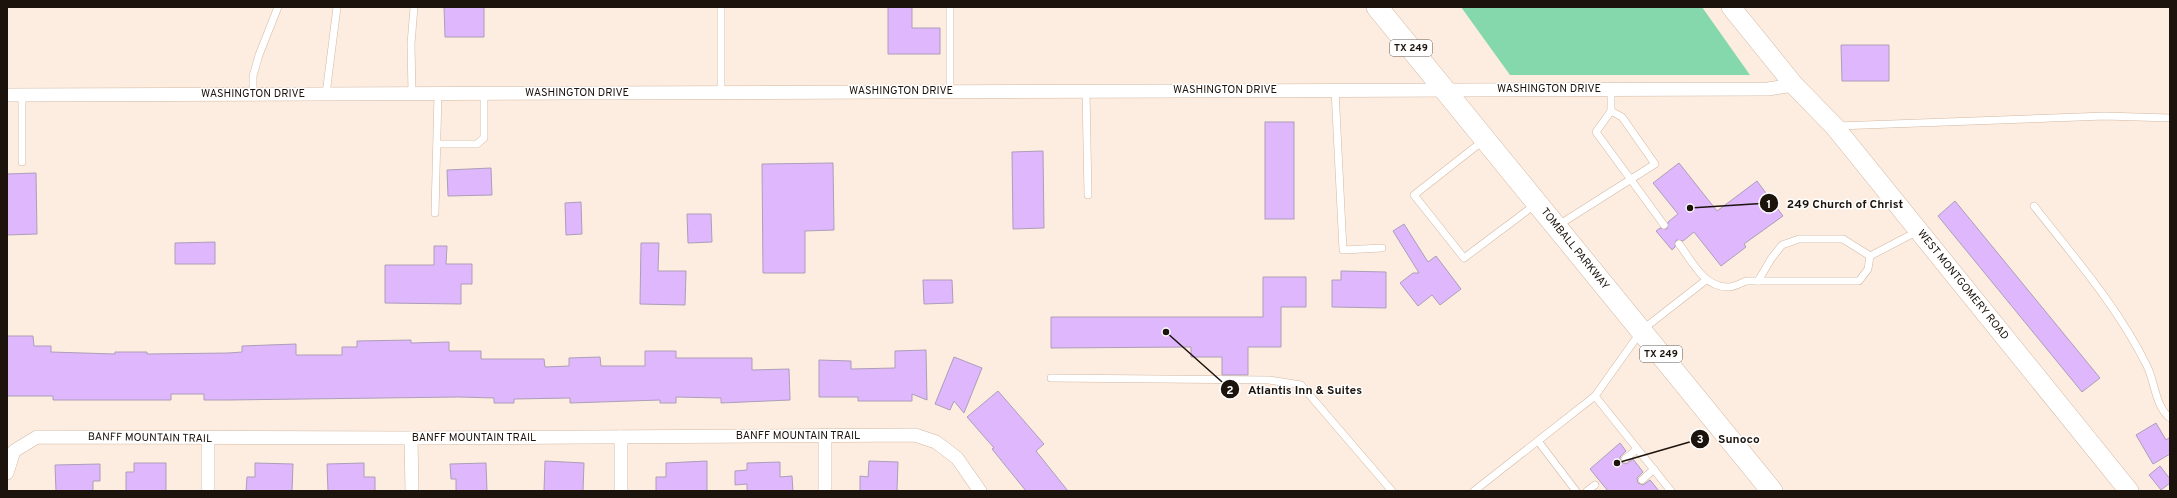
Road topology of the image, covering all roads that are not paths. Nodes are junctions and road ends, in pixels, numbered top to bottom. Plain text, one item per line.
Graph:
1 (278, 7) edge
2 (337, 7) edge
3 (414, 7) edge
4 (722, 7) edge
5 (950, 7) edge
6 (1377, 7) edge
7 (1731, 7) edge
8 (1794, 85) junction
9 (1445, 89) junction
10 (1611, 89) junction
11 (1086, 90) junction
12 (1335, 90) junction
13 (950, 91) junction
14 (721, 92) junction
15 (412, 93) junction
16 (438, 93) junction
17 (484, 93) junction
18 (252, 94) junction
19 (326, 94) junction
20 (7, 95) edge
21 (22, 95) junction
22 (1611, 111) junction
23 (2170, 118) edge
24 (1834, 126) junction
25 (1486, 139) junction
26 (437, 144) junction
27 (22, 162) dead end
28 (1630, 179) junction
29 (1088, 195) dead end
30 (1538, 203) junction
31 (2034, 206) dead end
32 (435, 213) dead end
33 (1664, 225) dead end
34 (1557, 226) junction
35 (1919, 231) junction
36 (1679, 244) dead end
37 (1382, 248) dead end
38 (1870, 256) junction
39 (1706, 280) junction
40 (1758, 281) junction
41 (1642, 330) junction
42 (1051, 378) dead end
43 (1595, 396) junction
44 (2170, 418) edge
45 (825, 435) junction
46 (621, 437) junction
47 (412, 438) junction
48 (208, 439) junction
49 (1538, 441) junction
50 (1638, 449) junction
51 (1626, 459) dead end
52 (1654, 469) junction
53 (7, 473) edge
54 (1642, 480) dead end
55 (1595, 485) dead end
56 (1668, 490) edge
57 (208, 491) edge
58 (412, 491) edge
59 (621, 491) edge
60 (825, 491) edge
61 (980, 491) edge
62 (1392, 491) edge
63 (1474, 491) edge
64 (1576, 491) edge
65 (1587, 491) edge
66 (1772, 491) edge
67 (2129, 491) edge

1 - 18 lane
2 - 19 lane
3 - 15 lane
4 - 14 lane
5 - 13 lane
6 - 9 main road, TOMBALL PARKWAY / TX 249
7 - 8 main road, WEST MONTGOMERY ROAD
8 - 10 street, WASHINGTON DRIVE
8 - 24 main road, WEST MONTGOMERY ROAD
9 - 10 street, WASHINGTON DRIVE
9 - 12 street, WASHINGTON DRIVE
9 - 25 main road, TOMBALL PARKWAY / TX 249
10 - 22 lane
11 - 12 street, WASHINGTON DRIVE
11 - 13 street, WASHINGTON DRIVE
11 - 29 lane
12 - 37 lane
13 - 14 street, WASHINGTON DRIVE
14 - 17 street, WASHINGTON DRIVE
15 - 16 street, WASHINGTON DRIVE
15 - 19 street, WASHINGTON DRIVE
16 - 17 street, WASHINGTON DRIVE
16 - 26 lane
17 - 26 lane
18 - 19 street, WASHINGTON DRIVE
18 - 21 street, WASHINGTON DRIVE
20 - 21 street, WASHINGTON DRIVE
21 - 27 lane
22 - 28 lane
22 - 28 lane
23 - 24 lane
24 - 35 main road, WEST MONTGOMERY ROAD
25 - 30 main road, TOMBALL PARKWAY / TX 249
25 - 30 lane
26 - 32 lane
28 - 33 lane
28 - 34 lane
30 - 34 main road, TOMBALL PARKWAY / TX 249
31 - 44 lane
34 - 41 main road, TOMBALL PARKWAY / TX 249
35 - 38 lane
35 - 67 main road, WEST MONTGOMERY ROAD
36 - 39 lane
38 - 40 lane
38 - 40 lane
39 - 40 lane
39 - 41 lane
41 - 43 lane
41 - 66 main road, TOMBALL PARKWAY / TX 249
42 - 62 lane
43 - 49 lane
43 - 50 lane
45 - 46 street, BANFF MOUNTAIN TRAIL
45 - 60 street
45 - 61 street, BANFF MOUNTAIN TRAIL
46 - 47 street, BANFF MOUNTAIN TRAIL
46 - 59 street
47 - 48 street, BANFF MOUNTAIN TRAIL
47 - 58 street
48 - 53 street, BANFF MOUNTAIN TRAIL
48 - 57 street
49 - 63 lane
49 - 64 lane
50 - 51 lane
50 - 52 lane
52 - 54 lane
52 - 56 lane
55 - 65 lane

